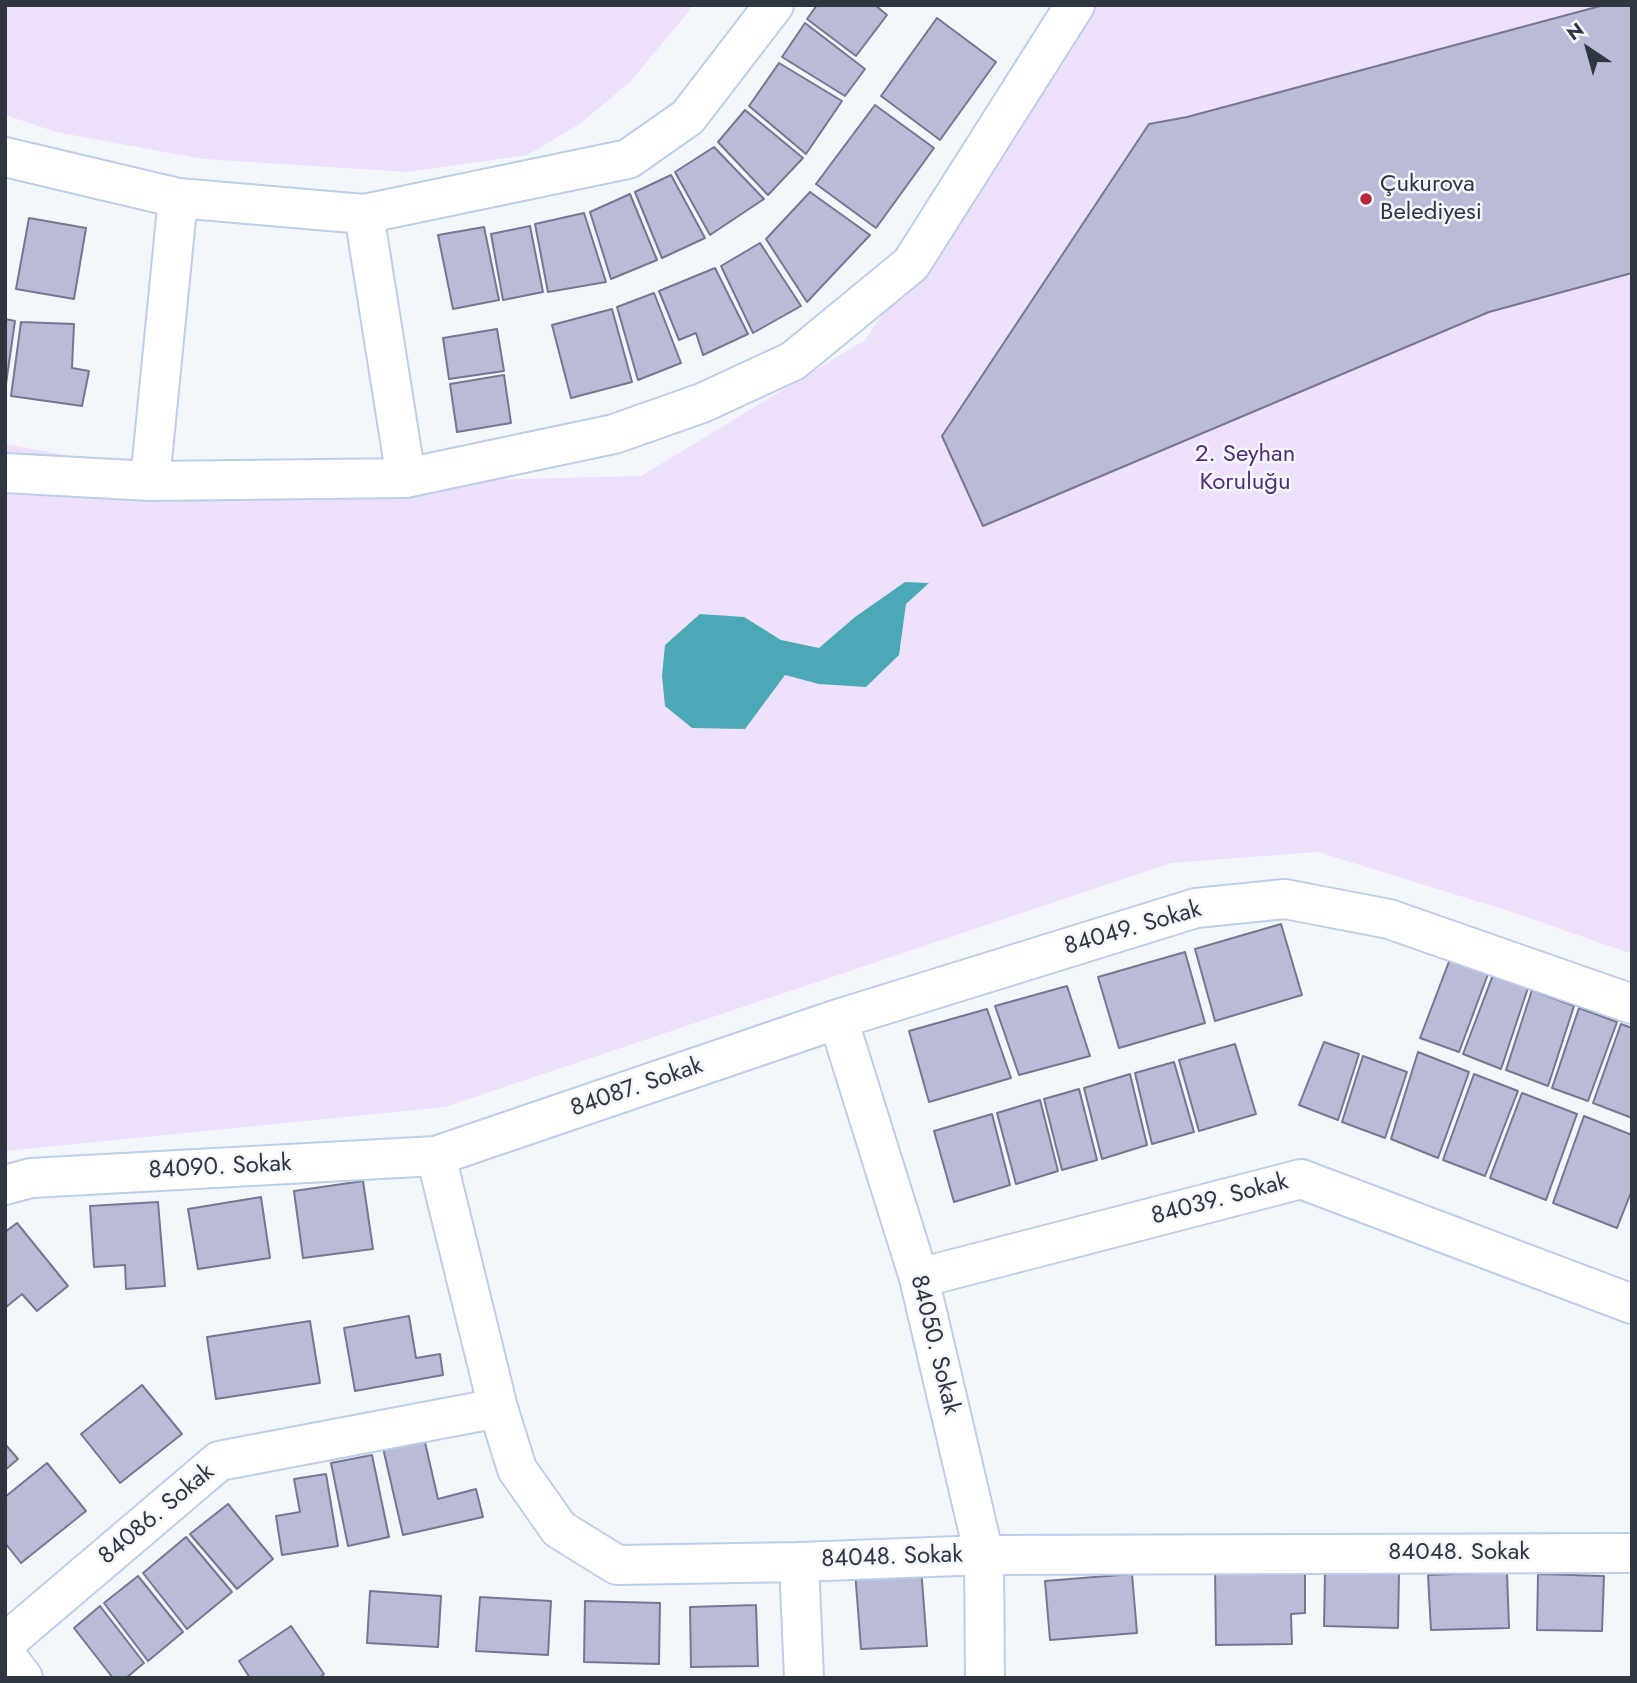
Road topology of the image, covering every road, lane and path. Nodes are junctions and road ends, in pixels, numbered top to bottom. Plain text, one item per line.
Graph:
1 (774, 5) edge
2 (1074, 5) edge
3 (5, 157) edge
4 (178, 198) junction
5 (364, 214) junction
6 (5, 473) edge
7 (406, 478) junction
8 (150, 481) junction
9 (1632, 1004) edge
10 (838, 1019) junction
11 (436, 1156) junction
12 (5, 1185) edge
13 (919, 1279) junction
14 (1632, 1304) edge
15 (499, 1408) junction
16 (1632, 1553) edge
17 (984, 1555) junction
18 (799, 1562) junction
19 (5, 1643) edge
20 (5, 1654) edge
21 (23, 1678) edge
22 (804, 1678) edge
23 (985, 1678) edge

1 - 5 street
2 - 7 street
3 - 4 street
4 - 5 street
4 - 8 street
5 - 7 street
6 - 8 street
7 - 8 street
9 - 10 street, 84049. Sokak
10 - 11 street, 84087. Sokak
10 - 13 street, 84050. Sokak
11 - 12 street, 84090. Sokak
11 - 15 street, 84048. Sokak
13 - 14 street, 84039. Sokak
13 - 17 street, 84050. Sokak
15 - 18 street, 84048. Sokak
15 - 19 street, 84086. Sokak
16 - 17 street, 84048. Sokak
17 - 18 street, 84048. Sokak
17 - 23 street, 84050. Sokak
18 - 22 street
20 - 21 street

